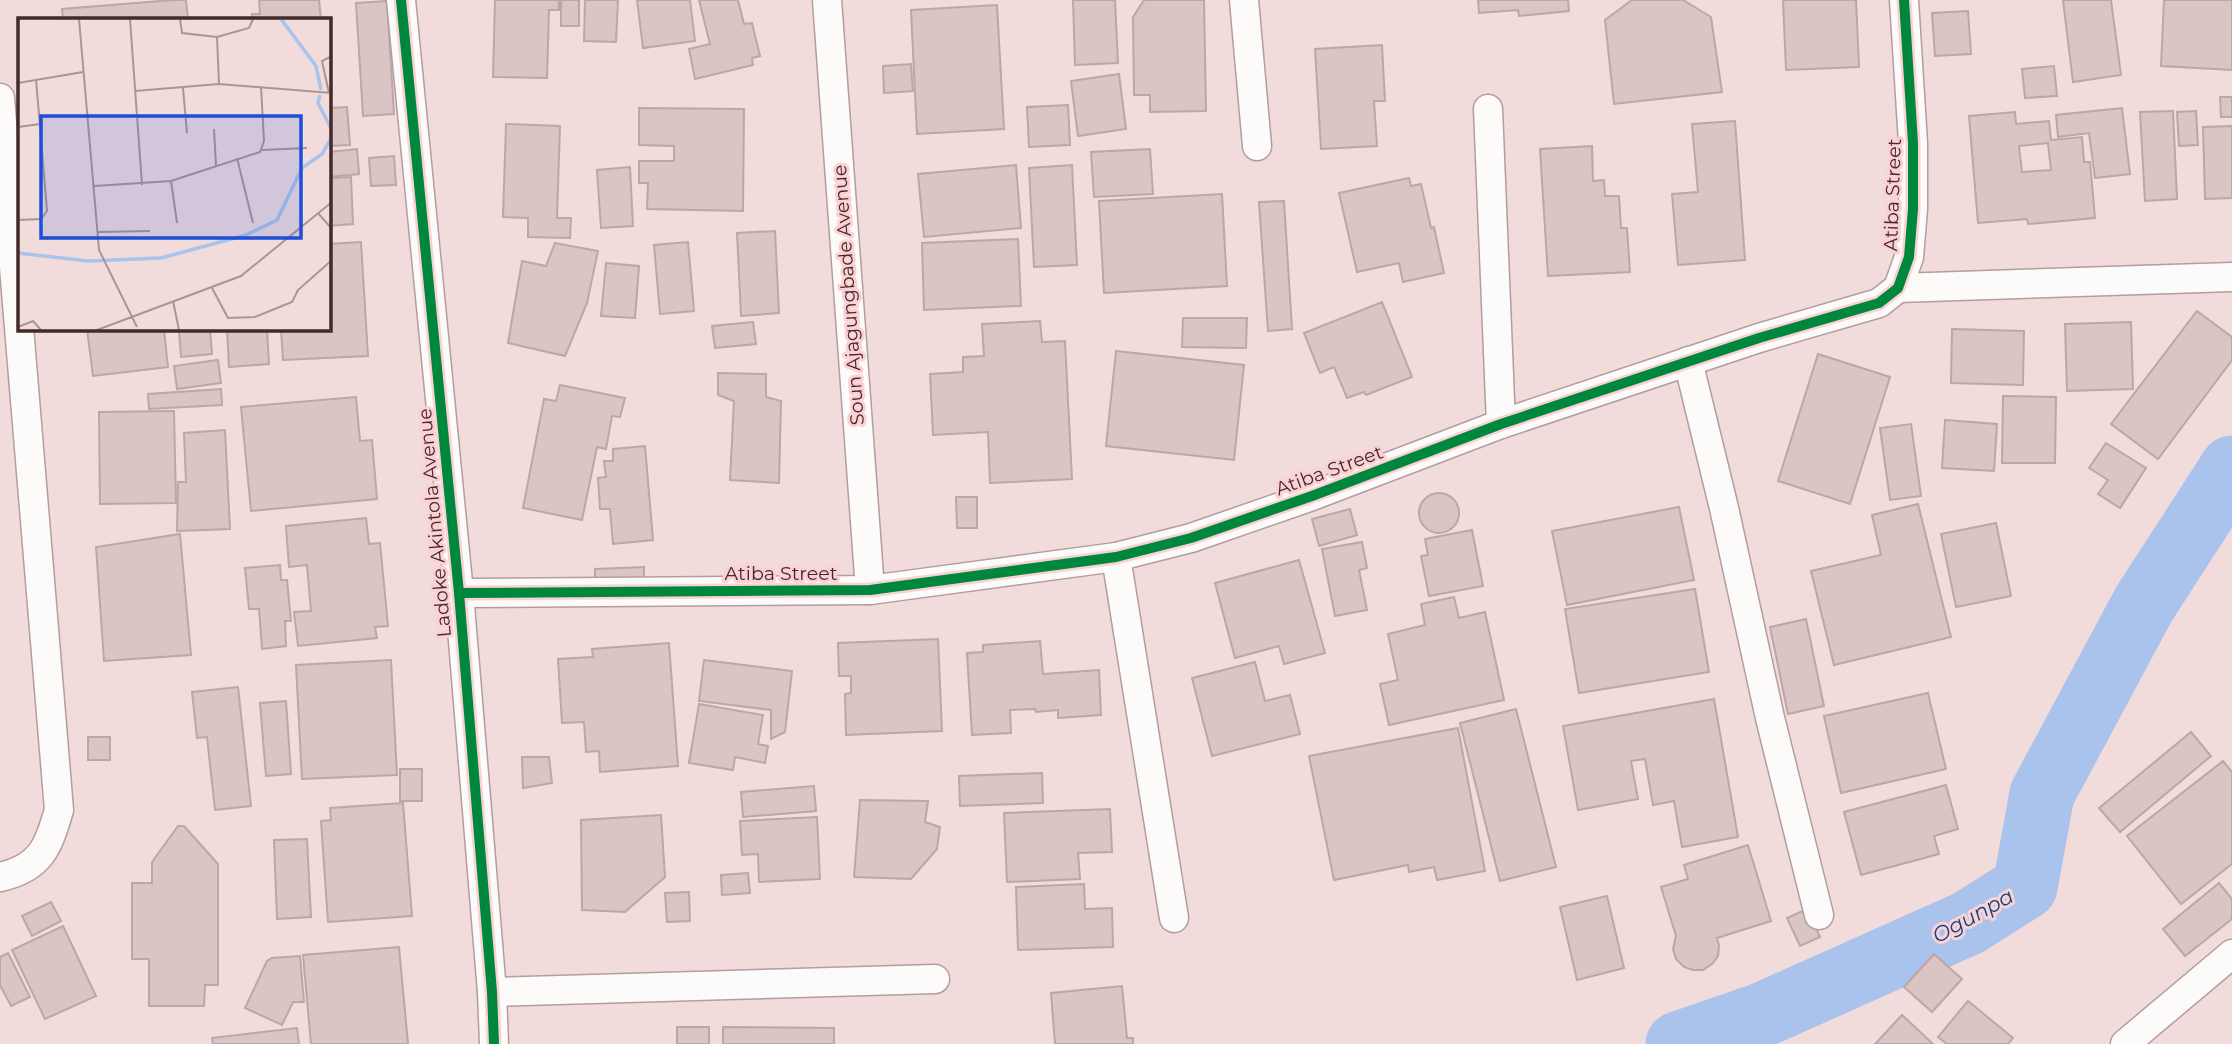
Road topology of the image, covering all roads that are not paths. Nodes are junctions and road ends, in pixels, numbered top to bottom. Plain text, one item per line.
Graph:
1 (401, 0) edge
2 (827, 0) edge
3 (1244, 0) edge
4 (1904, 0) edge
5 (0, 98) edge
6 (1488, 110) dead end
7 (1257, 146) dead end
8 (2232, 277) edge
9 (1898, 288) junction
10 (18, 315) edge
11 (19, 331) edge
12 (1688, 361) junction
13 (1501, 425) junction
14 (1116, 557) junction
15 (870, 590) junction
16 (459, 593) junction
17 (0, 877) edge
18 (1819, 915) dead end
19 (1174, 918) dead end
20 (2232, 954) edge
21 (935, 979) dead end
22 (492, 992) junction
23 (494, 1044) edge
24 (2125, 1044) edge

1 - 16 street, Ladoke Akintola Avenue
2 - 15 street, Soun Ajagungbade Avenue
3 - 7 street
4 - 9 street, Atiba Street
5 - 10 street
6 - 13 street
8 - 9 street
9 - 12 street, Atiba Street
11 - 17 street
12 - 13 street, Atiba Street
12 - 18 street
13 - 14 street, Atiba Street
14 - 15 street, Atiba Street
14 - 19 street
15 - 16 street, Atiba Street
16 - 22 street, Ladoke Akintola Avenue
20 - 24 street
21 - 22 street
22 - 23 street, Ladoke Akintola Avenue

